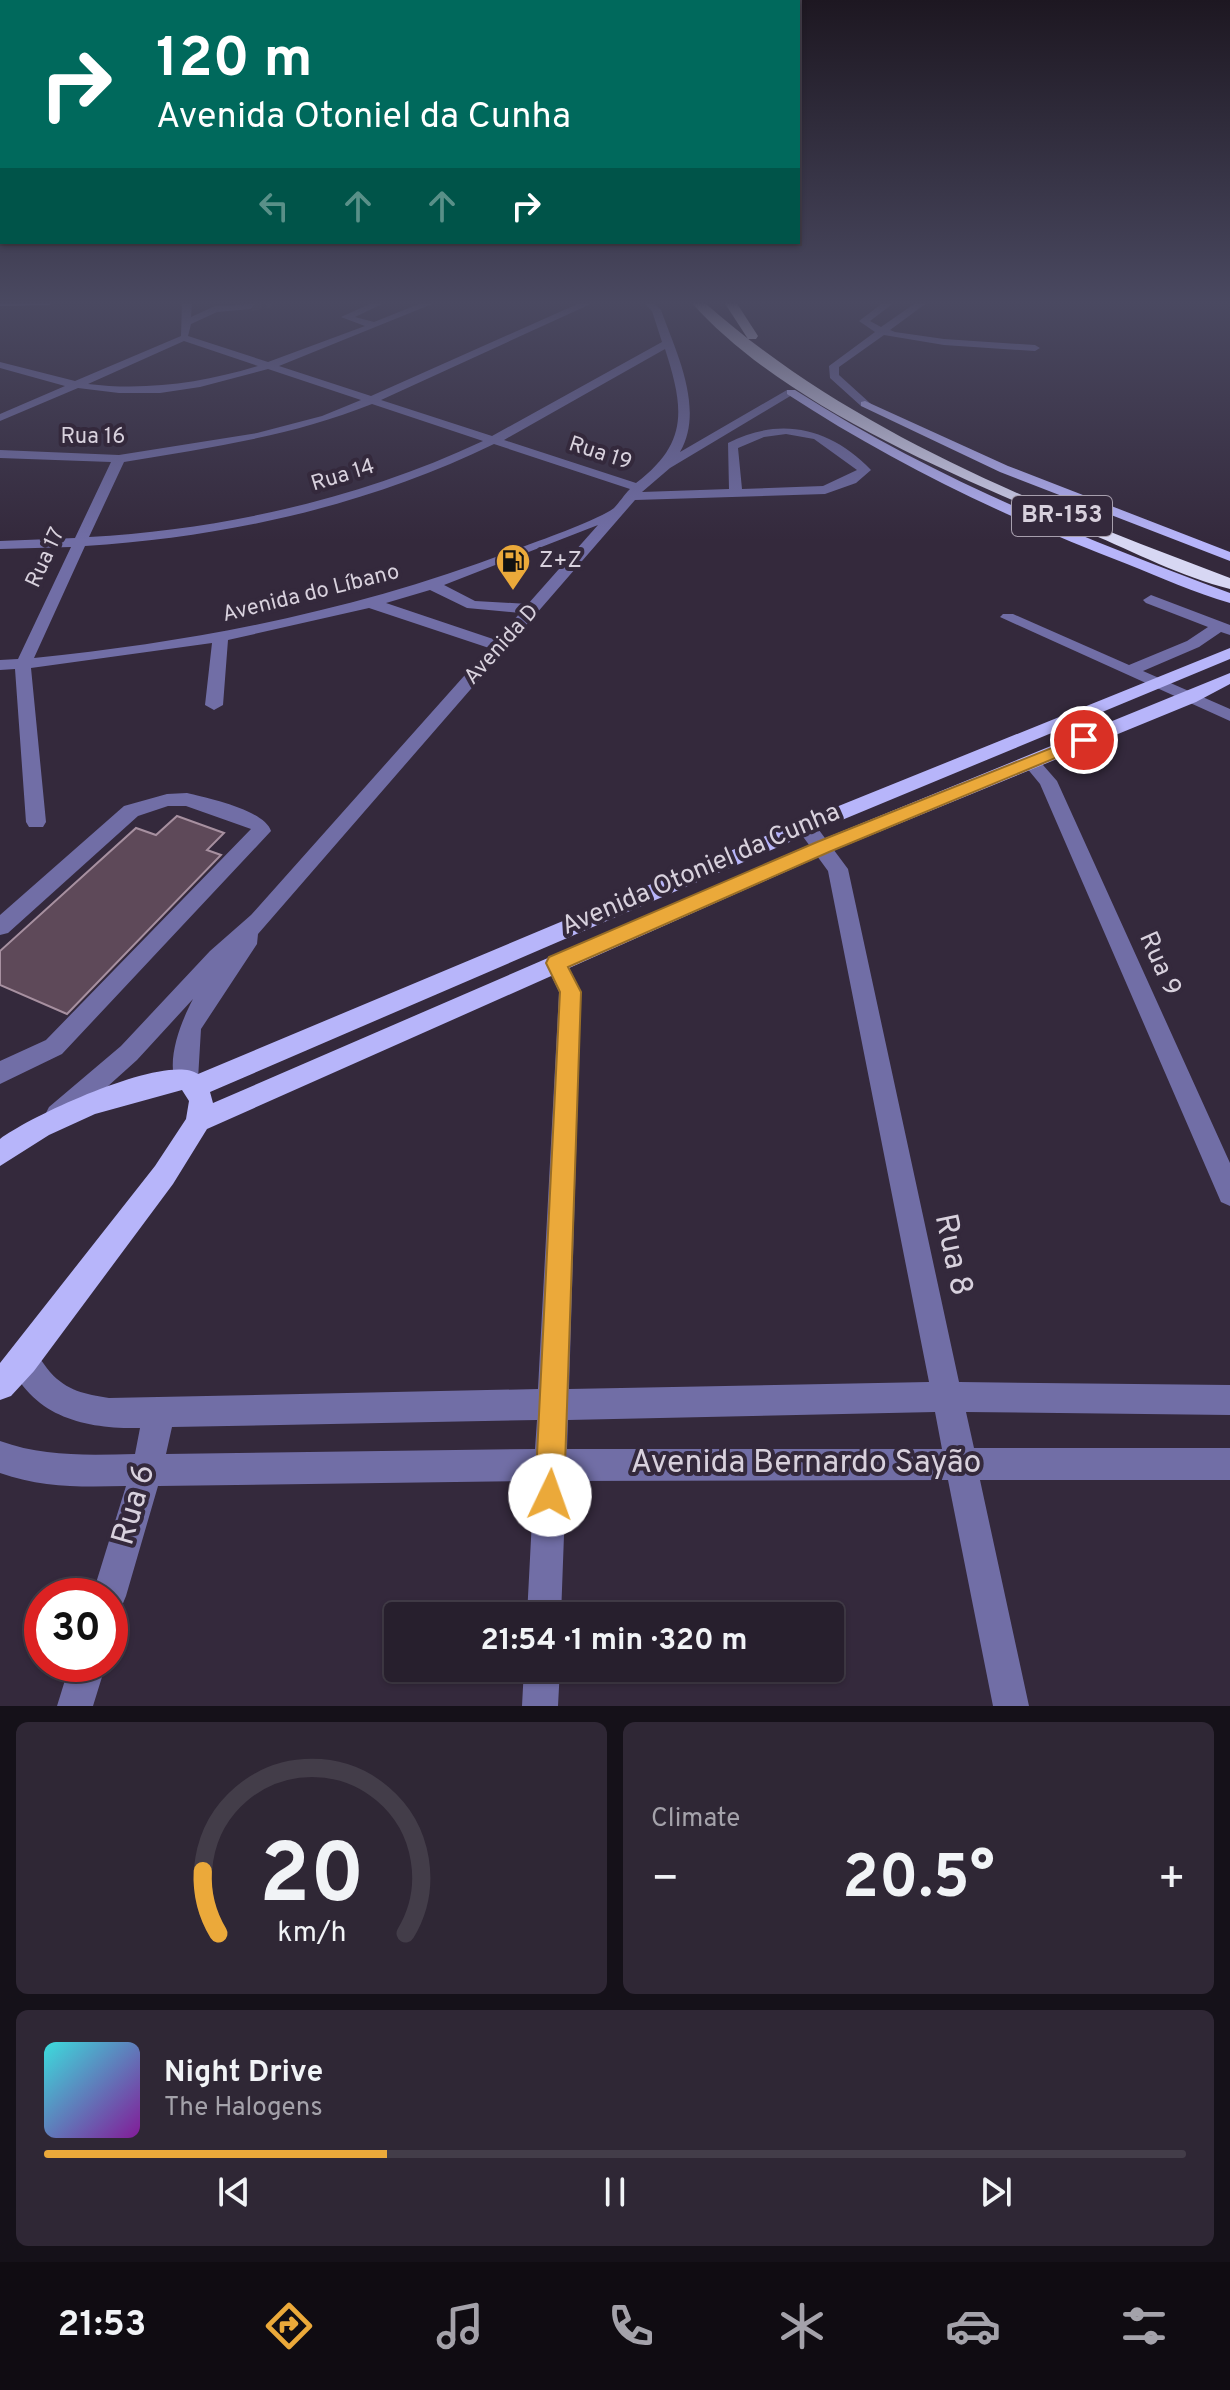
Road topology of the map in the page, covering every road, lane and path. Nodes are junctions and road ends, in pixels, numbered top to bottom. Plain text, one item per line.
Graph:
1 (62, 382) edge
2 (83, 382) edge
3 (212, 382) edge
4 (314, 382) edge
5 (412, 382) edge
6 (598, 382) edge
7 (679, 382) edge
8 (781, 382) edge
9 (797, 382) edge
10 (817, 382) joint
11 (840, 382) edge
12 (75, 385) junction
13 (791, 392) junction
14 (371, 400) junction
15 (865, 404) junction
16 (0, 418) edge
17 (492, 440) junction
18 (0, 454) edge
19 (119, 459) junction
20 (667, 466) junction
21 (635, 492) junction
22 (736, 494) junction
23 (618, 510) junction
24 (0, 545) edge
25 (79, 545) junction
26 (1230, 557) edge
27 (1230, 571) edge
28 (1230, 584) edge
29 (432, 585) junction
30 (1230, 598) edge
31 (1151, 600) dead end
32 (373, 604) junction
33 (496, 609) junction
34 (535, 609) junction
35 (1008, 617) dead end
36 (1225, 628) edge
37 (471, 637) junction
38 (220, 639) junction
39 (500, 646) junction
40 (1230, 653) edge
41 (0, 665) edge
42 (23, 665) junction
43 (1128, 671) junction
44 (1230, 678) edge
45 (1157, 685) junction
46 (1190, 698) junction
47 (214, 705) dead end
48 (1230, 716) edge
49 (1030, 761) junction
50 (36, 822) dead end
51 (815, 837) junction
52 (259, 921) junction
53 (0, 927) edge
54 (556, 963) junction
55 (0, 1073) edge
56 (190, 1083) junction
57 (198, 1121) junction
58 (47, 1124) junction
59 (5, 1147) edge
60 (1230, 1193) edge
61 (23, 1360) junction
62 (0, 1385) edge
63 (947, 1397) junction
64 (1230, 1400) edge
65 (554, 1403) junction
66 (159, 1413) junction
67 (0, 1457) edge
68 (961, 1463) junction
69 (1230, 1464) edge
70 (551, 1465) junction
71 (147, 1470) junction
72 (114, 1578) edge
73 (545, 1602) edge
74 (82, 1682) edge
75 (541, 1682) edge
76 (75, 1706) edge
77 (540, 1706) edge
78 (1011, 1706) edge

1 - 12 street
2 - 12 street
3 - 12 street
4 - 14 street, Rua 19
5 - 14 street, Rua 16
6 - 17 street, Rua 14
7 - 20 street, Avenida D
8 - 13 highway
9 - 28 highway, BR-153
10 - 15 highway
10 - 27 highway, BR-153
11 - 15 street
12 - 16 street
13 - 20 street
13 - 30 main road
14 - 17 street, Rua 19
14 - 19 street, Rua 16
15 - 26 main road
17 - 21 street, Rua 19
17 - 25 street, Rua 14
18 - 19 street, Rua 16
19 - 25 street, Rua 17
20 - 21 street, Avenida D
21 - 22 street, Rua 19
21 - 23 street, Avenida D
22 - 22 street, Rua 19
23 - 29 street, Avenida do Líbano
23 - 34 street, Avenida D
24 - 25 street, Rua 14
25 - 42 street, Rua 17
29 - 32 street, Avenida do Líbano
29 - 33 street
31 - 36 street
32 - 37 street
32 - 38 street, Avenida do Líbano
33 - 34 street
33 - 37 street
34 - 39 street, Avenida D
35 - 43 street
36 - 43 street
37 - 39 street
38 - 42 street, Avenida do Líbano
38 - 47 street
39 - 52 street, Avenida D
40 - 45 main road, Avenida Otoniel da Cunha
41 - 42 street, Avenida do Líbano
42 - 50 street, Rua 17
43 - 45 street
44 - 46 main road, Avenida Otoniel da Cunha
45 - 46 street
45 - 51 main road, Avenida Otoniel da Cunha
46 - 48 street
46 - 49 main road, Avenida Otoniel da Cunha
49 - 51 main road, Avenida Otoniel da Cunha
49 - 60 street, Rua 9
51 - 54 main road, Avenida Otoniel da Cunha
51 - 56 main road, Avenida Otoniel da Cunha
51 - 63 street, Rua 8
52 - 56 street, Avenida D
52 - 58 street, Avenida D
53 - 55 street
54 - 57 main road, Avenida Otoniel da Cunha
54 - 65 street
56 - 57 main road
56 - 58 main road, Avenida Otoniel da Cunha
57 - 61 main road
58 - 59 main road, Avenida Otoniel da Cunha
61 - 62 main road
61 - 66 street
63 - 64 street
63 - 65 street
63 - 68 street, Rua 8
65 - 66 street
65 - 70 street
66 - 71 street, Rua 6
67 - 71 street, Avenida Bernardo Sayão
68 - 69 street, Avenida Bernardo Sayão
68 - 70 street, Avenida Bernardo Sayão
68 - 78 street, Rua 8
70 - 71 street, Avenida Bernardo Sayão
70 - 73 street
71 - 72 street, Rua 6
74 - 76 street
75 - 77 street

